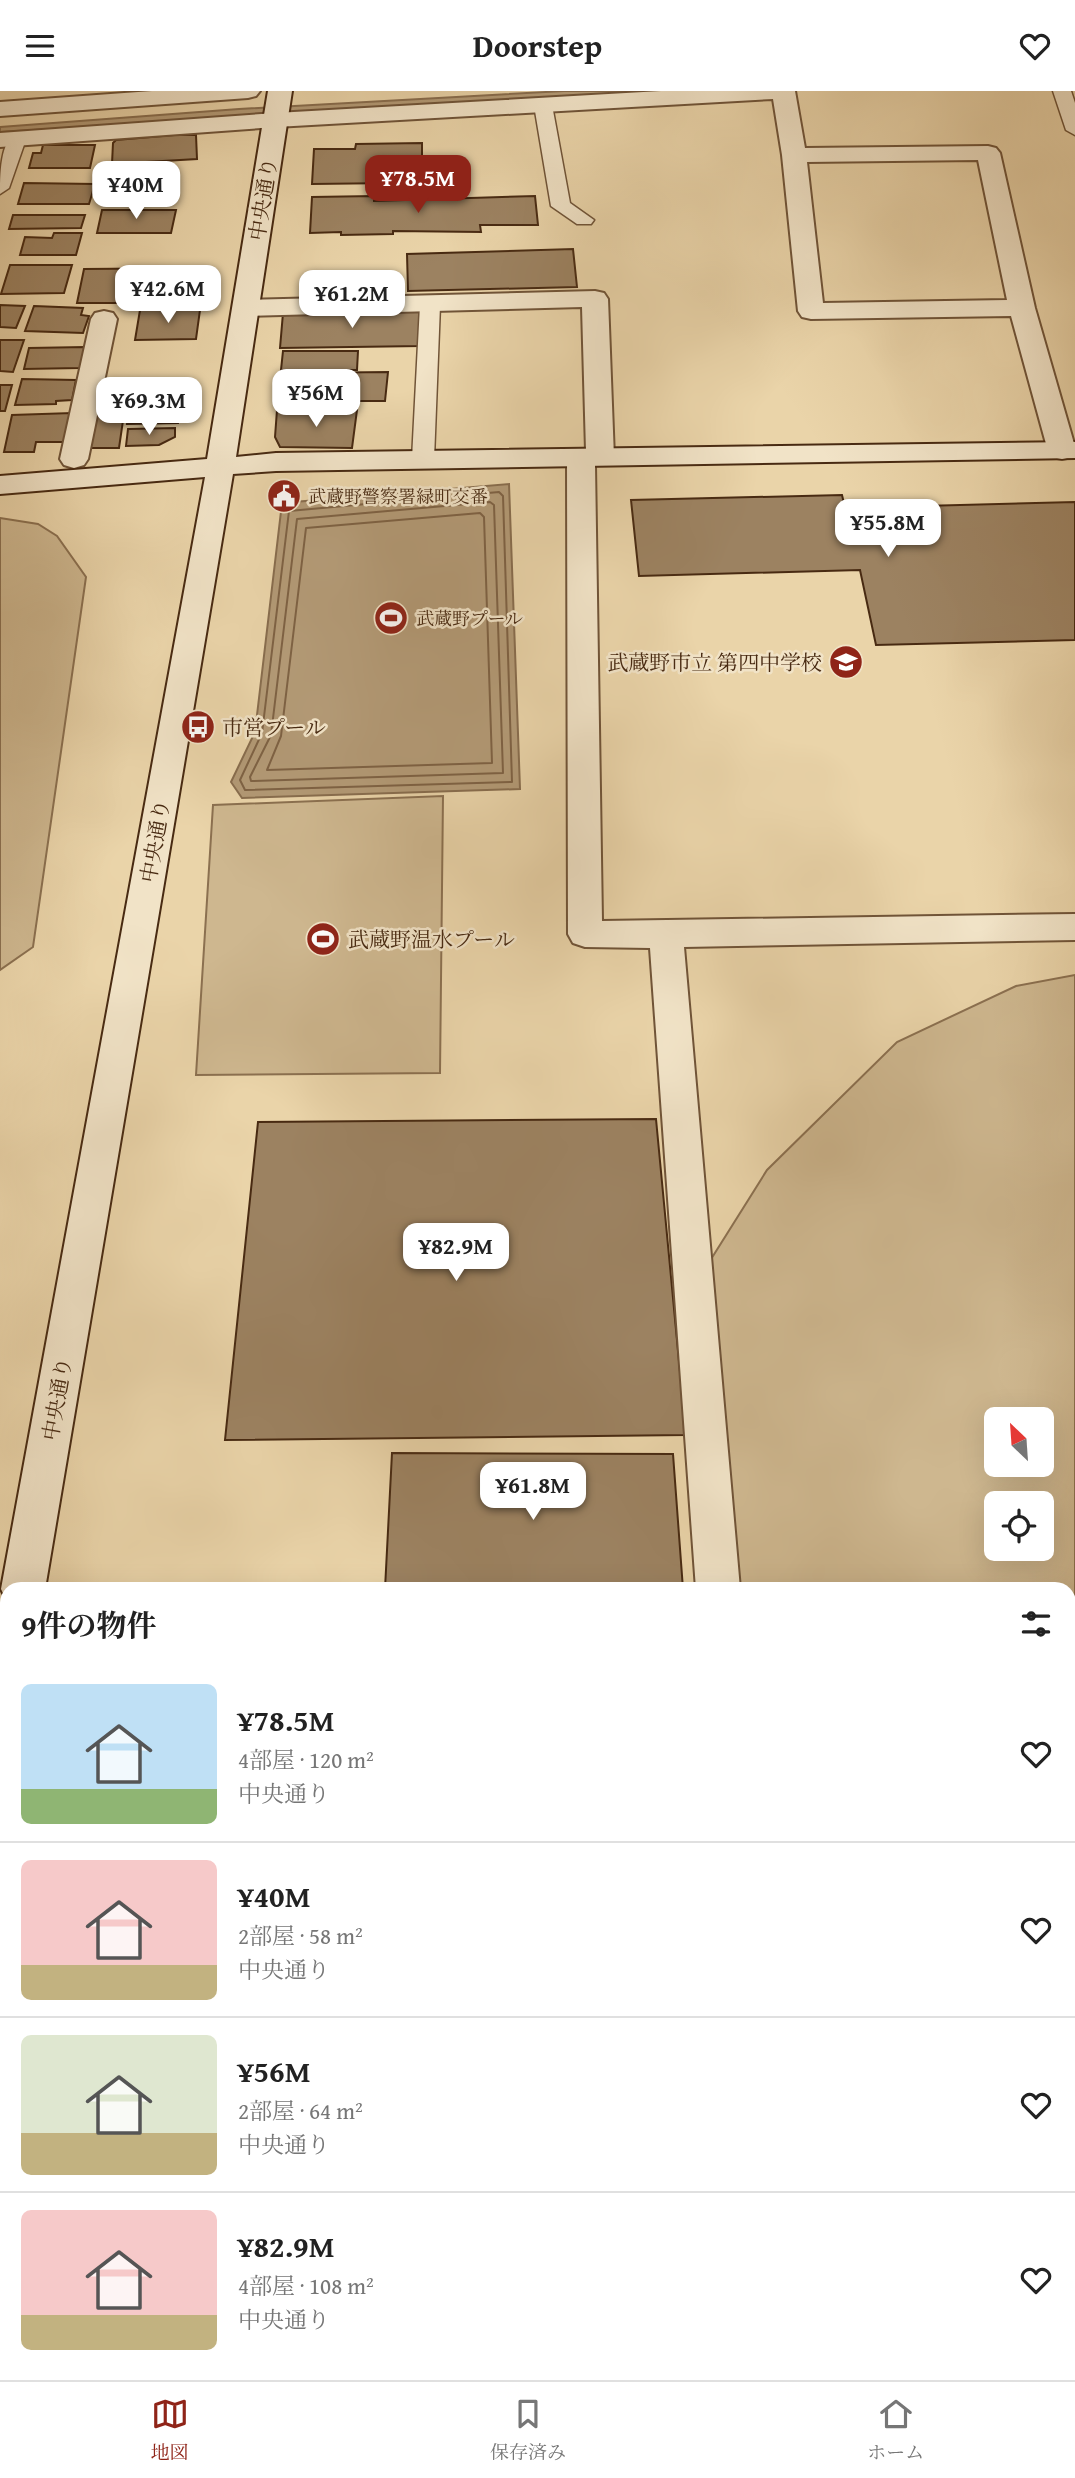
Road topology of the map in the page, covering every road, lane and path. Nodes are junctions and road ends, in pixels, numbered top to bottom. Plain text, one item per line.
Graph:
1 (248, 91) edge
2 (783, 91) edge
3 (1062, 91) edge
4 (27, 99) edge
5 (543, 105) junction
6 (278, 106) edge
7 (0, 109) edge
8 (1075, 130) edge
9 (8, 140) edge
10 (794, 155) junction
11 (0, 188) edge
12 (584, 220) dead end
13 (430, 305) junction
14 (246, 308) junction
15 (1022, 308) junction
16 (104, 319) dead end
17 (1068, 450) edge
18 (590, 458) junction
19 (74, 459) dead end
20 (423, 459) junction
21 (221, 467) junction
22 (0, 485) edge
23 (1075, 927) edge
24 (666, 935) junction
25 (24, 1582) edge
26 (717, 1582) edge

1 - 4 street
2 - 5 street
2 - 10 street
3 - 8 lane
4 - 7 street
5 - 6 street
5 - 12 lane
6 - 9 street
6 - 14 street, 中央通り
9 - 11 lane
10 - 15 street
10 - 15 street
13 - 14 street
13 - 18 street
13 - 20 lane
14 - 21 street, 中央通り
15 - 17 street
16 - 19 street
17 - 18 street
18 - 20 street
18 - 24 street
20 - 21 street
21 - 22 street
21 - 25 street, 中央通り
23 - 24 street
24 - 26 street

